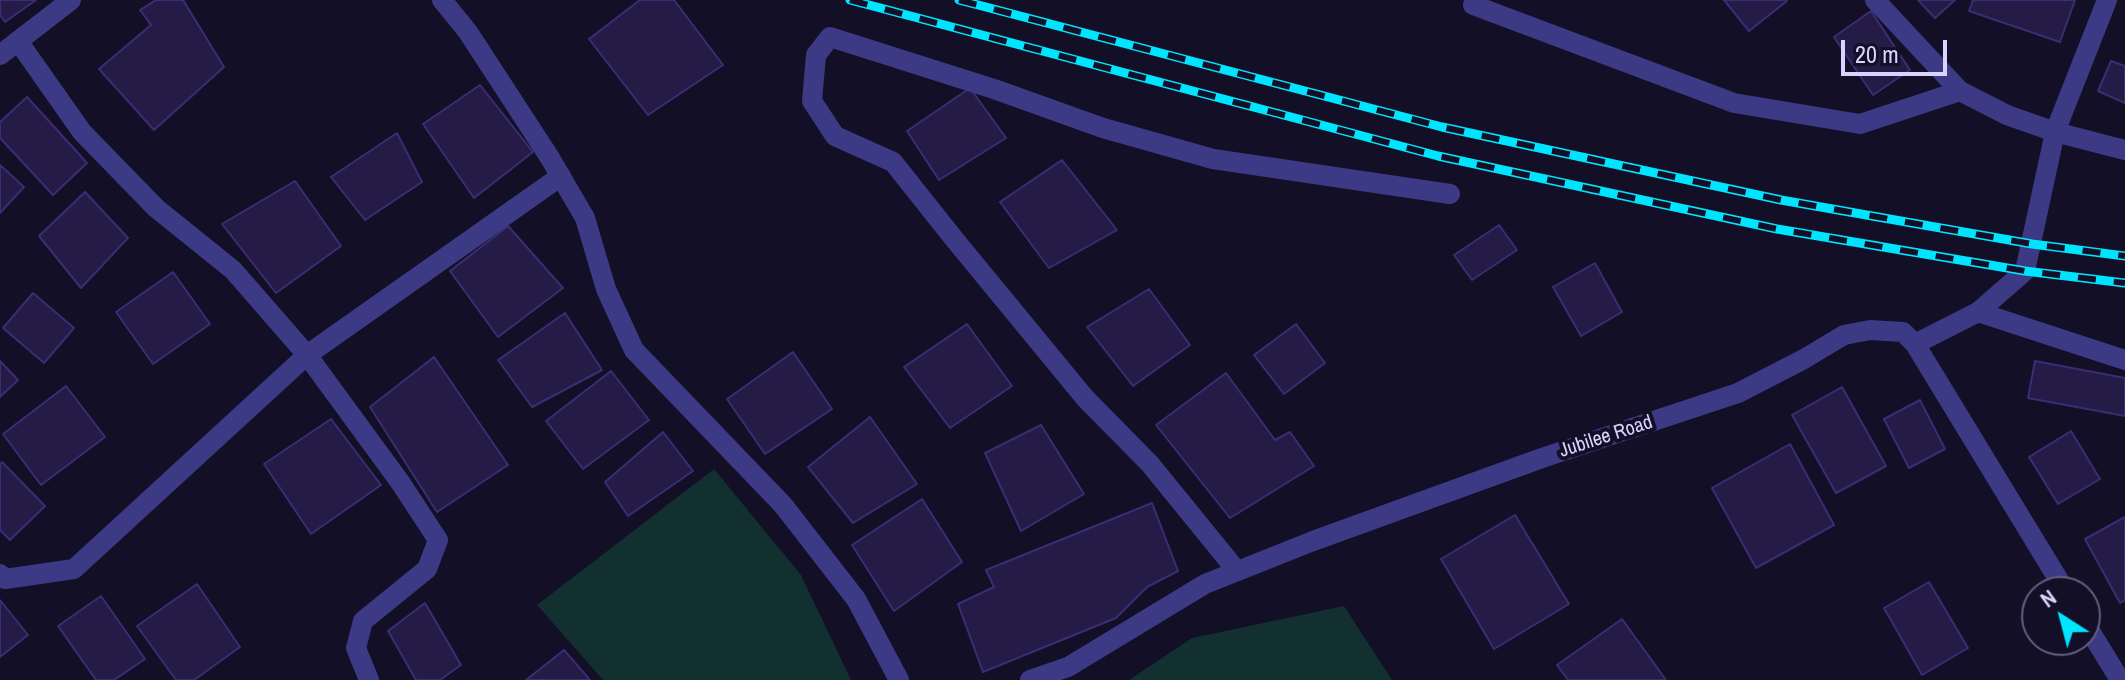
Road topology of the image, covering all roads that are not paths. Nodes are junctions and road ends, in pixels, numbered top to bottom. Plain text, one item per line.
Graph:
1 (71, 0) edge
2 (442, 0) edge
3 (1875, 0) edge
4 (2107, 0) edge
5 (1473, 5) dead end
6 (18, 41) junction
7 (0, 55) edge
8 (1960, 91) junction
9 (2055, 132) junction
10 (2125, 150) edge
11 (561, 176) junction
12 (1450, 194) dead end
13 (1978, 312) junction
14 (1915, 344) junction
15 (307, 355) junction
16 (2125, 360) edge
17 (1237, 571) junction
18 (0, 574) edge
19 (2056, 576) edge
20 (2101, 649) edge
21 (369, 680) edge
22 (899, 680) edge
23 (1030, 680) edge
24 (2120, 680) edge

1 - 6 street
2 - 11 street
3 - 8 street
4 - 9 street
5 - 8 street
6 - 7 street
6 - 15 street
8 - 9 street
9 - 10 street
9 - 13 street
11 - 15 street
11 - 22 street
12 - 17 street
13 - 14 street
13 - 16 street
14 - 17 street, Jubilee Road
14 - 19 street
15 - 18 street
15 - 21 street
17 - 23 street, Jubilee Road
20 - 24 street

